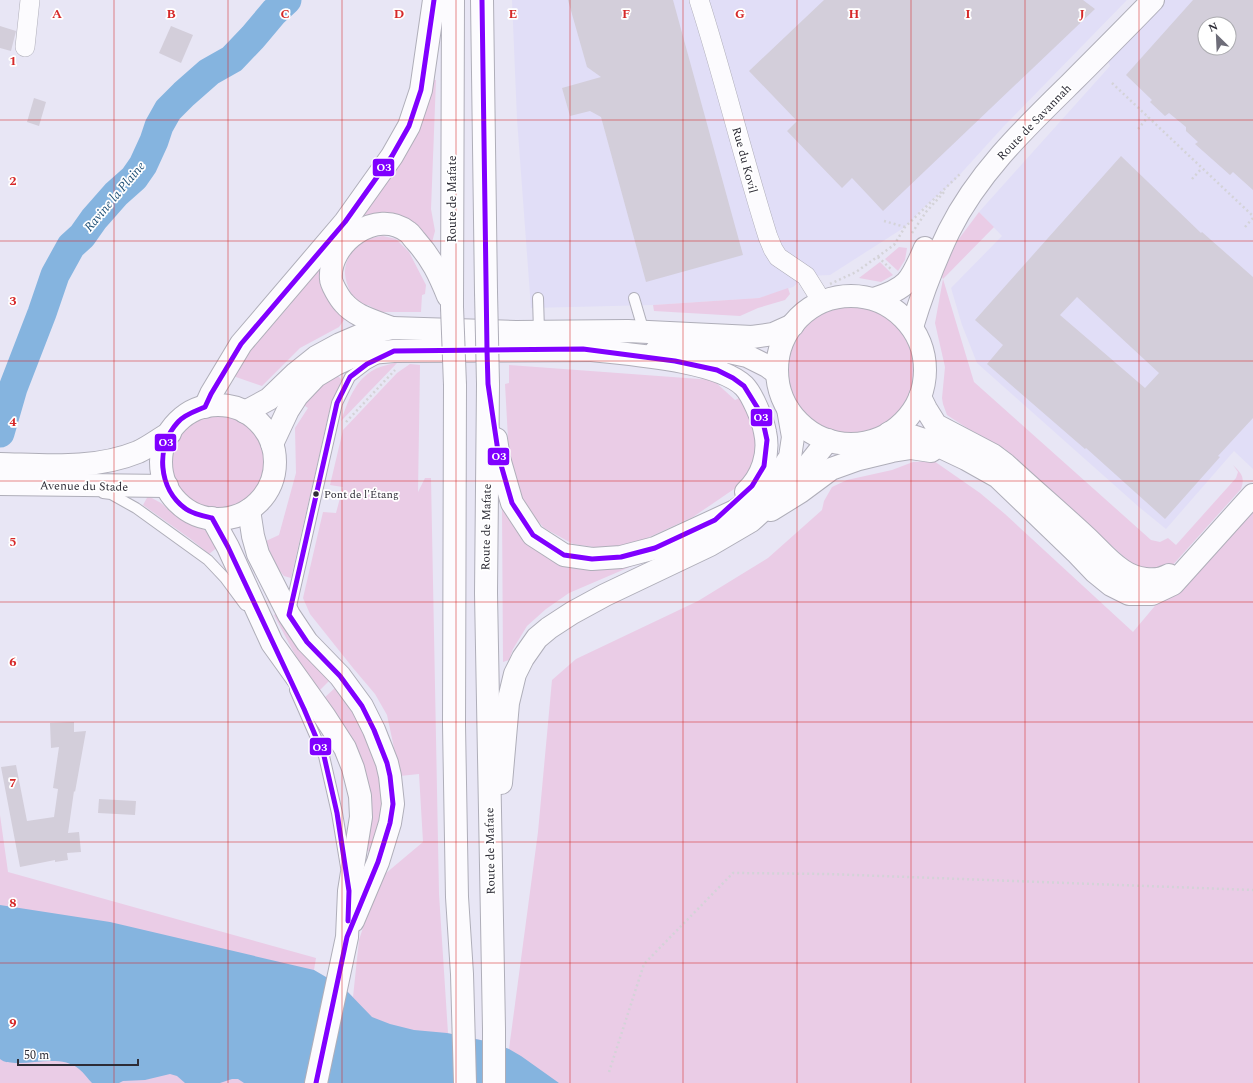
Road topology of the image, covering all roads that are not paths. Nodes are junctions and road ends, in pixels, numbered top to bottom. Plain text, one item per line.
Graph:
1 (30, 0) edge
2 (434, 0) edge
3 (453, 0) edge
4 (482, 0) edge
5 (699, 0) edge
6 (1136, 0) edge
7 (1153, 0) edge
8 (25, 47) dead end
9 (538, 298) dead end
10 (634, 298) dead end
11 (874, 300) junction
12 (821, 303) junction
13 (452, 307) junction
14 (793, 325) junction
15 (912, 327) junction
16 (392, 328) junction
17 (539, 332) junction
18 (644, 332) junction
19 (583, 349) junction
20 (396, 359) junction
21 (777, 373) junction
22 (488, 384) junction
23 (920, 397) junction
24 (205, 407) junction
25 (788, 409) junction
26 (245, 412) junction
27 (170, 433) junction
28 (889, 433) junction
29 (828, 440) junction
30 (272, 444) junction
31 (958, 455) junction
32 (0, 456) edge
33 (0, 464) edge
34 (0, 484) edge
35 (167, 486) junction
36 (0, 490) edge
37 (1253, 495) edge
38 (249, 510) junction
39 (212, 518) junction
40 (715, 520) junction
41 (751, 522) junction
42 (1191, 563) junction
43 (289, 615) junction
44 (272, 643) junction
45 (491, 906) junction
46 (346, 937) junction
47 (316, 1083) edge
48 (465, 1083) edge
49 (494, 1083) edge

1 - 8 street
2 - 24 main road
3 - 13 main road, Route de Mafate
4 - 22 main road, Route de Mafate, bridge
5 - 12 street, Rue du Kovil
6 - 11 main road, Route de Savannah
7 - 15 main road, Route de Savannah
9 - 17 lane
10 - 18 lane
11 - 12 main road
11 - 15 main road
12 - 14 main road
13 - 16 main road
13 - 48 main road, Route de Mafate, bridge
14 - 18 main road
14 - 21 main road
15 - 23 main road
16 - 17 main road
16 - 26 main road
17 - 18 main road
19 - 20 main road
19 - 21 main road
19 - 40 main road
20 - 30 main road
20 - 43 lane
21 - 25 main road
22 - 40 main road
22 - 45 main road, Route de Mafate
23 - 28 main road
23 - 42 main road
24 - 26 main road
24 - 27 main road
25 - 29 main road
25 - 40 main road
26 - 30 main road
27 - 32 lane
27 - 33 main road, Avenue du Stade
27 - 35 main road
28 - 29 main road
28 - 31 main road
29 - 41 main road
30 - 38 main road
31 - 41 main road
31 - 42 main road
34 - 35 main road, Avenue du Stade
35 - 39 main road
36 - 44 lane
37 - 42 main road
38 - 39 main road
38 - 43 main road
39 - 44 main road
41 - 45 main road
43 - 46 main road
44 - 46 main road
45 - 49 main road, Route de Mafate
46 - 47 main road

